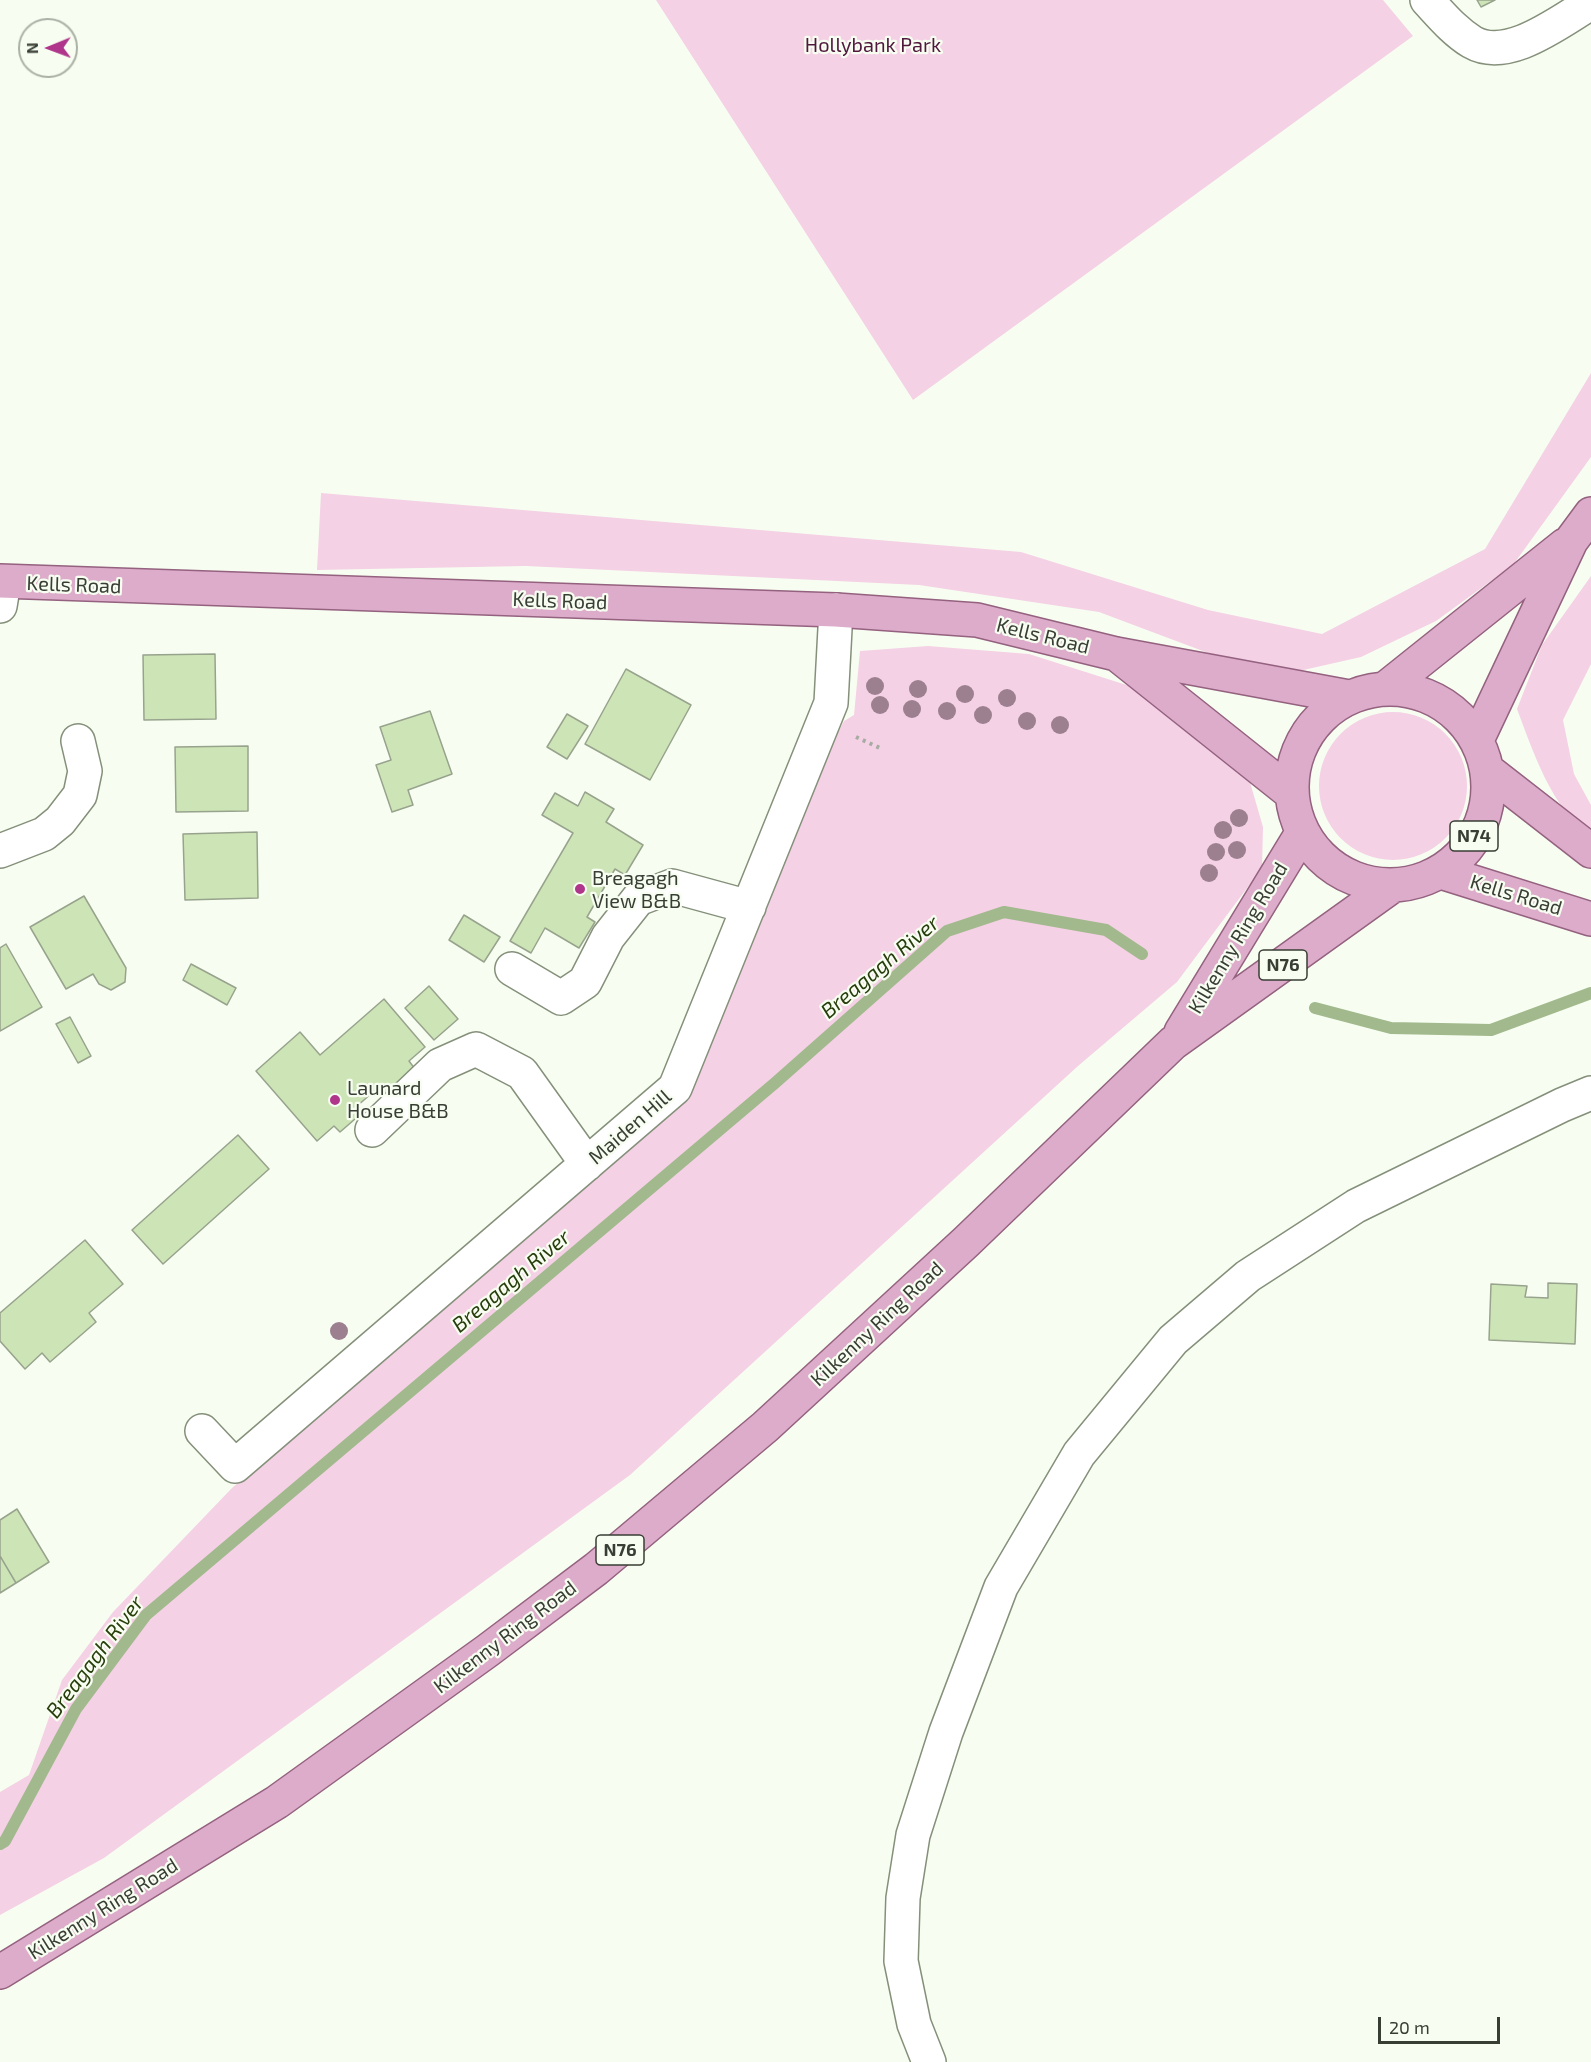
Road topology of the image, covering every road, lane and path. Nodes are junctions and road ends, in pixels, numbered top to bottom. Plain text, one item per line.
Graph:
1 (1427, 0) edge
2 (1591, 3) edge
3 (1591, 514) edge
4 (1571, 541) junction
5 (1, 590) edge
6 (836, 610) junction
7 (1116, 654) junction
8 (1386, 688) junction
9 (1349, 697) junction
10 (850, 734) dead end
11 (78, 741) dead end
12 (882, 748) dead end
13 (1482, 755) junction
14 (1292, 793) junction
15 (1302, 833) junction
16 (0, 851) edge
17 (1591, 851) edge
18 (1441, 872) junction
19 (1392, 886) junction
20 (749, 907) junction
21 (1591, 919) edge
22 (512, 969) dead end
23 (1173, 1043) junction
24 (1591, 1093) edge
25 (372, 1130) dead end
26 (587, 1164) junction
27 (202, 1431) dead end
28 (0, 1972) edge
29 (928, 2062) edge

1 - 2 street
3 - 4 main road
4 - 8 main road
4 - 13 main road
5 - 6 main road, Kells Road
6 - 7 main road, Kells Road
6 - 20 street, Maiden Hill
7 - 9 main road, Kells Road
7 - 14 main road, Kells Road
8 - 9 main road, N74
8 - 13 main road, N74
9 - 14 main road, N74
10 - 12 path
11 - 16 street
13 - 17 main road
13 - 18 main road, N74
14 - 15 main road, N74
15 - 19 main road, N74
15 - 23 main road, Kilkenny Ring Road / N76
18 - 19 main road, N74
18 - 21 main road, Kells Road
19 - 23 main road, Kilkenny Ring Road / N76
20 - 22 street
20 - 26 street, Maiden Hill
23 - 28 main road, Kilkenny Ring Road / N76
24 - 29 street
25 - 26 street
26 - 27 street, Maiden Hill

